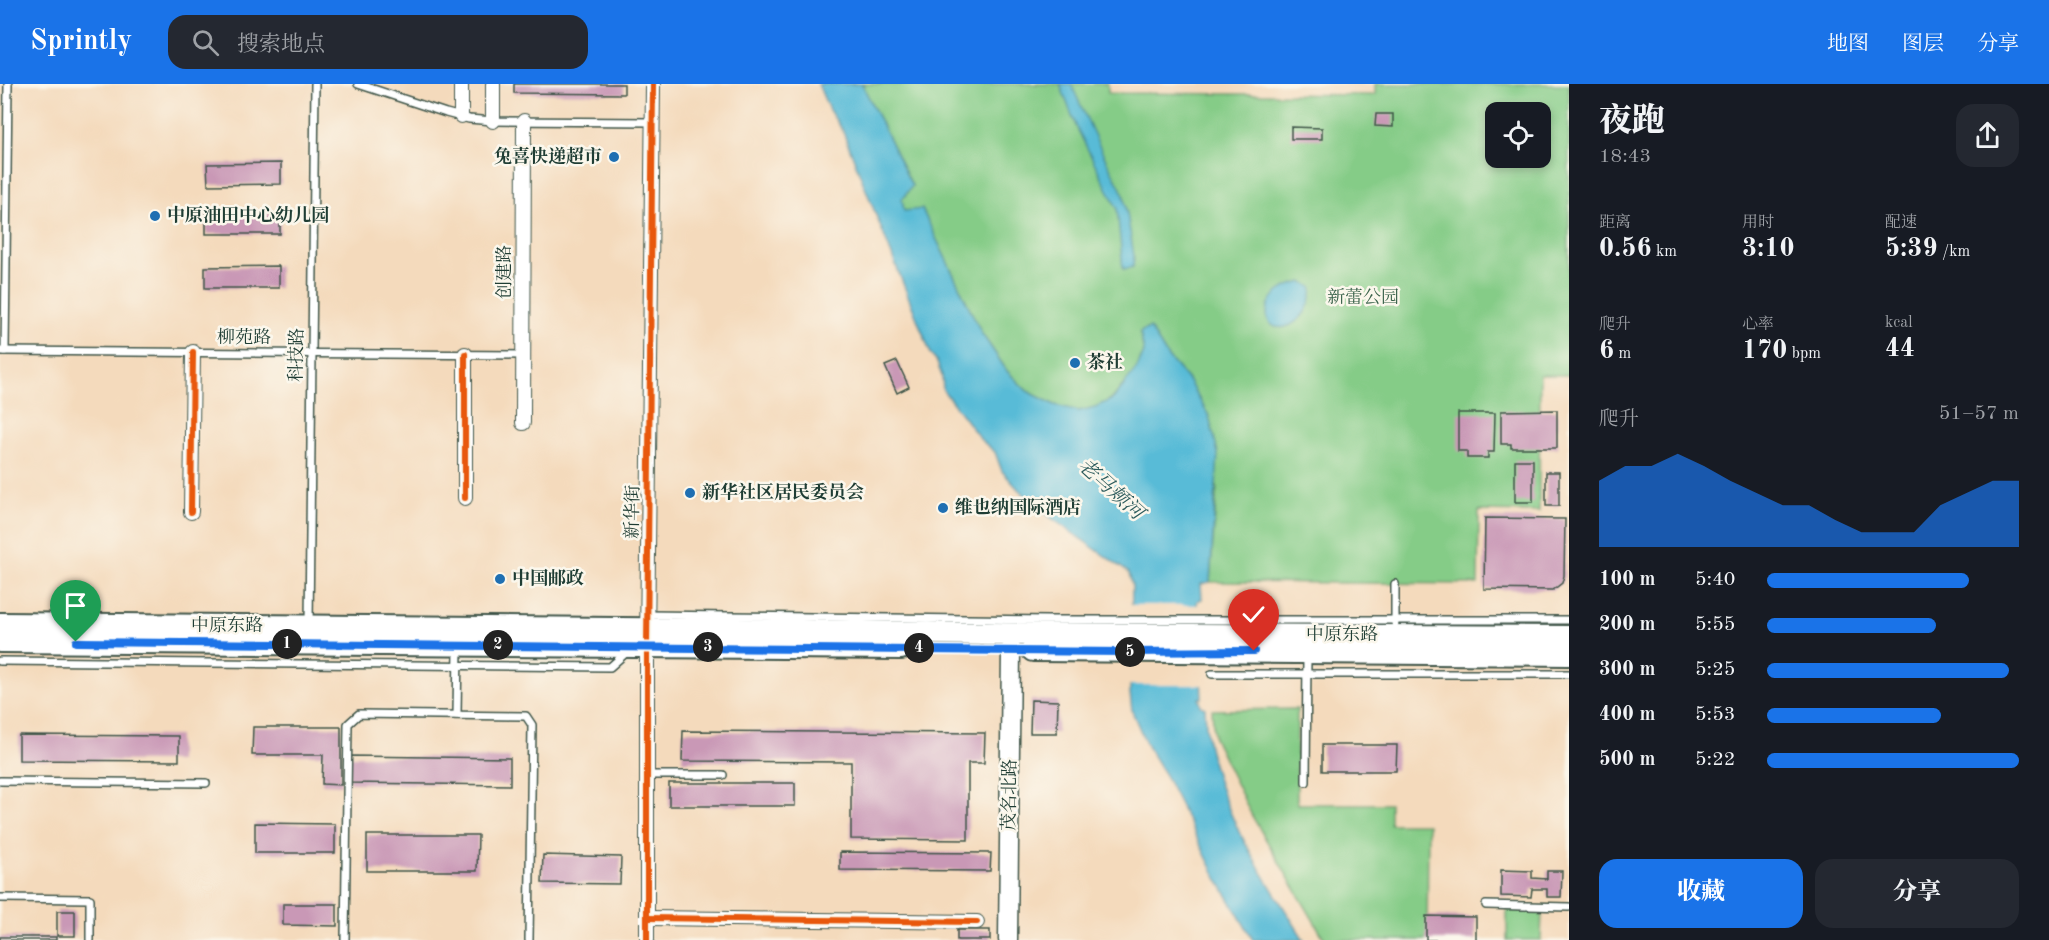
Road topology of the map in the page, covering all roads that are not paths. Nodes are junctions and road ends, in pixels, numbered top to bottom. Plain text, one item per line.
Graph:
1 (8, 84) edge
2 (315, 84) edge
3 (358, 84) edge
4 (461, 84) edge
5 (493, 84) edge
6 (653, 84) edge
7 (461, 116) junction
8 (493, 121) junction
9 (524, 121) junction
10 (653, 122) junction
11 (3, 351) edge
12 (193, 352) junction
13 (312, 353) junction
14 (465, 354) junction
15 (523, 355) junction
16 (523, 423) dead end
17 (465, 498) dead end
18 (191, 512) dead end
19 (1395, 584) dead end
20 (1569, 620) edge
21 (0, 624) edge
22 (309, 626) junction
23 (1395, 628) junction
24 (644, 634) junction
25 (1124, 635) junction
26 (1211, 635) junction
27 (1569, 637) edge
28 (0, 641) edge
29 (1011, 649) junction
30 (1307, 652) junction
31 (1569, 654) edge
32 (458, 655) junction
33 (0, 661) edge
34 (1212, 674) dead end
35 (1307, 674) junction
36 (1569, 674) edge
37 (457, 715) junction
38 (647, 775) junction
39 (723, 775) dead end
40 (0, 781) edge
41 (1306, 782) dead end
42 (206, 783) dead end
43 (0, 898) edge
44 (1486, 905) dead end
45 (1569, 907) edge
46 (647, 918) junction
47 (976, 922) dead end
48 (90, 940) edge
49 (345, 940) edge
50 (529, 940) edge
51 (647, 940) edge
52 (1008, 940) edge

1 - 11 lane
2 - 13 lane, 科技路
3 - 7 lane
4 - 7 street
5 - 8 street
6 - 10 street, 新华街
7 - 8 lane
8 - 9 lane
9 - 10 lane
9 - 15 street, 创建路
10 - 24 street, 新华街
11 - 12 lane, 柳苑路
12 - 13 lane, 柳苑路
12 - 18 street
13 - 14 lane, 柳苑路
13 - 22 lane, 科技路
14 - 15 lane, 柳苑路
14 - 17 street
15 - 16 street, 创建路
19 - 23 lane
20 - 23 lane
21 - 22 main road, 中原东路
22 - 24 main road, 中原东路
23 - 26 main road, 中原东路
23 - 27 main road, 中原东路
24 - 25 main road, 中原东路
24 - 29 main road, 中原东路
24 - 32 main road, 中原东路
24 - 38 street, 新华街
25 - 26 main road, 中原东路
25 - 26 lane
25 - 29 main road, 中原东路
26 - 30 main road, 中原东路
28 - 32 main road, 中原东路
29 - 52 street, 茂名北路
30 - 31 main road, 中原东路
30 - 35 lane
32 - 33 lane
32 - 37 lane
34 - 35 lane
35 - 36 lane
35 - 41 lane
37 - 49 lane
37 - 50 lane
38 - 39 lane
38 - 46 street, 新华街
40 - 42 lane
43 - 48 lane
44 - 45 lane
46 - 47 street
46 - 51 street, 新华街

